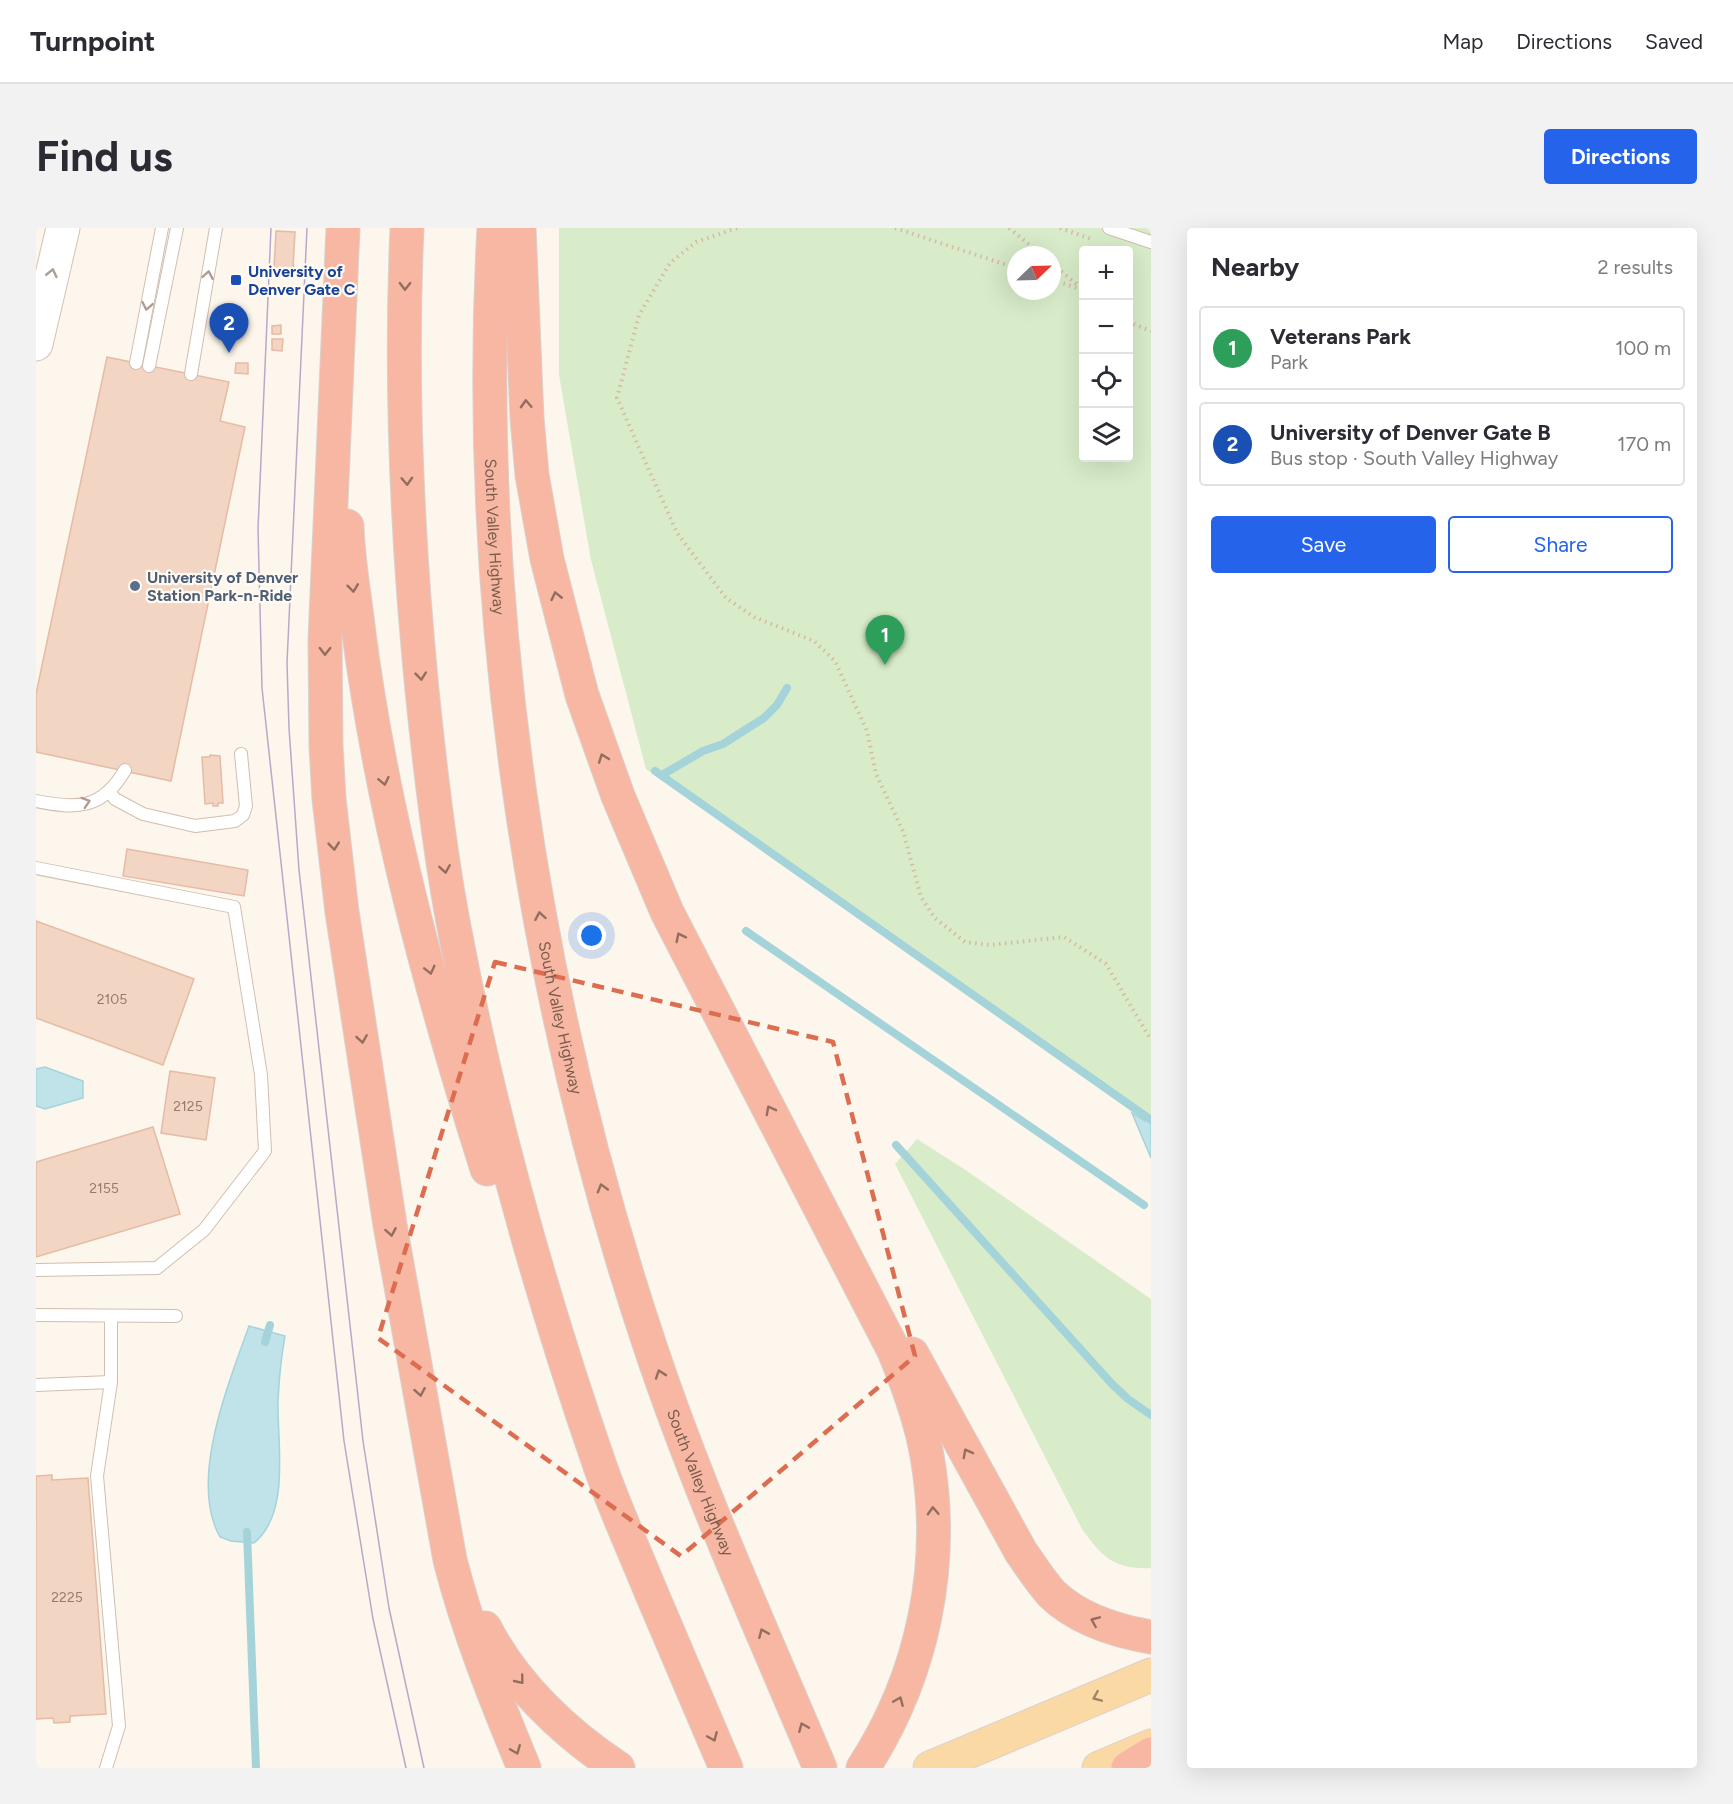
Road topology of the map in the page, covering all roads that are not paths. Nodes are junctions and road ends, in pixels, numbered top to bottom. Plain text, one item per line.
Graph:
1 (63, 228) edge
2 (162, 228) edge
3 (177, 228) edge
4 (216, 228) edge
5 (344, 228) edge
6 (407, 228) edge
7 (494, 228) edge
8 (519, 228) edge
9 (1109, 228) edge
10 (1151, 242) edge
11 (341, 278) junction
12 (36, 344) edge
13 (136, 363) dead end
14 (149, 366) dead end
15 (191, 375) dead end
16 (241, 754) dead end
17 (124, 770) dead end
18 (109, 791) junction
19 (36, 801) edge
20 (36, 868) edge
21 (798, 1162) junction
22 (36, 1270) edge
23 (36, 1315) edge
24 (111, 1316) junction
25 (176, 1316) dead end
26 (111, 1382) junction
27 (36, 1385) edge
28 (601, 1468) junction
29 (438, 1494) junction
30 (1151, 1637) edge
31 (1151, 1675) edge
32 (1151, 1746) edge
33 (1151, 1754) edge
34 (106, 1768) edge
35 (524, 1768) edge
36 (618, 1768) edge
37 (726, 1768) edge
38 (820, 1768) edge
39 (863, 1768) edge
40 (930, 1768) edge
41 (1099, 1768) edge
42 (1128, 1768) edge

12 -> 1 main road
2 -> 13 lane
3 - 14 lane
15 -> 4 lane
5 - 11 highway
6 -> 28 highway
38 -> 7 highway, South Valley Highway
21 -> 8 highway
9 - 10 lane
11 -> 28 highway
11 -> 29 highway
16 - 18 lane
17 - 18 lane
19 -> 18 lane
20 - 22 lane
30 -> 21 highway
39 -> 21 highway
23 - 24 lane
24 - 25 lane
24 - 26 lane
26 - 27 lane
26 - 34 lane
28 -> 37 highway
29 -> 35 highway
29 -> 36 highway
31 -> 40 main road
32 - 41 main road
33 - 42 highway

